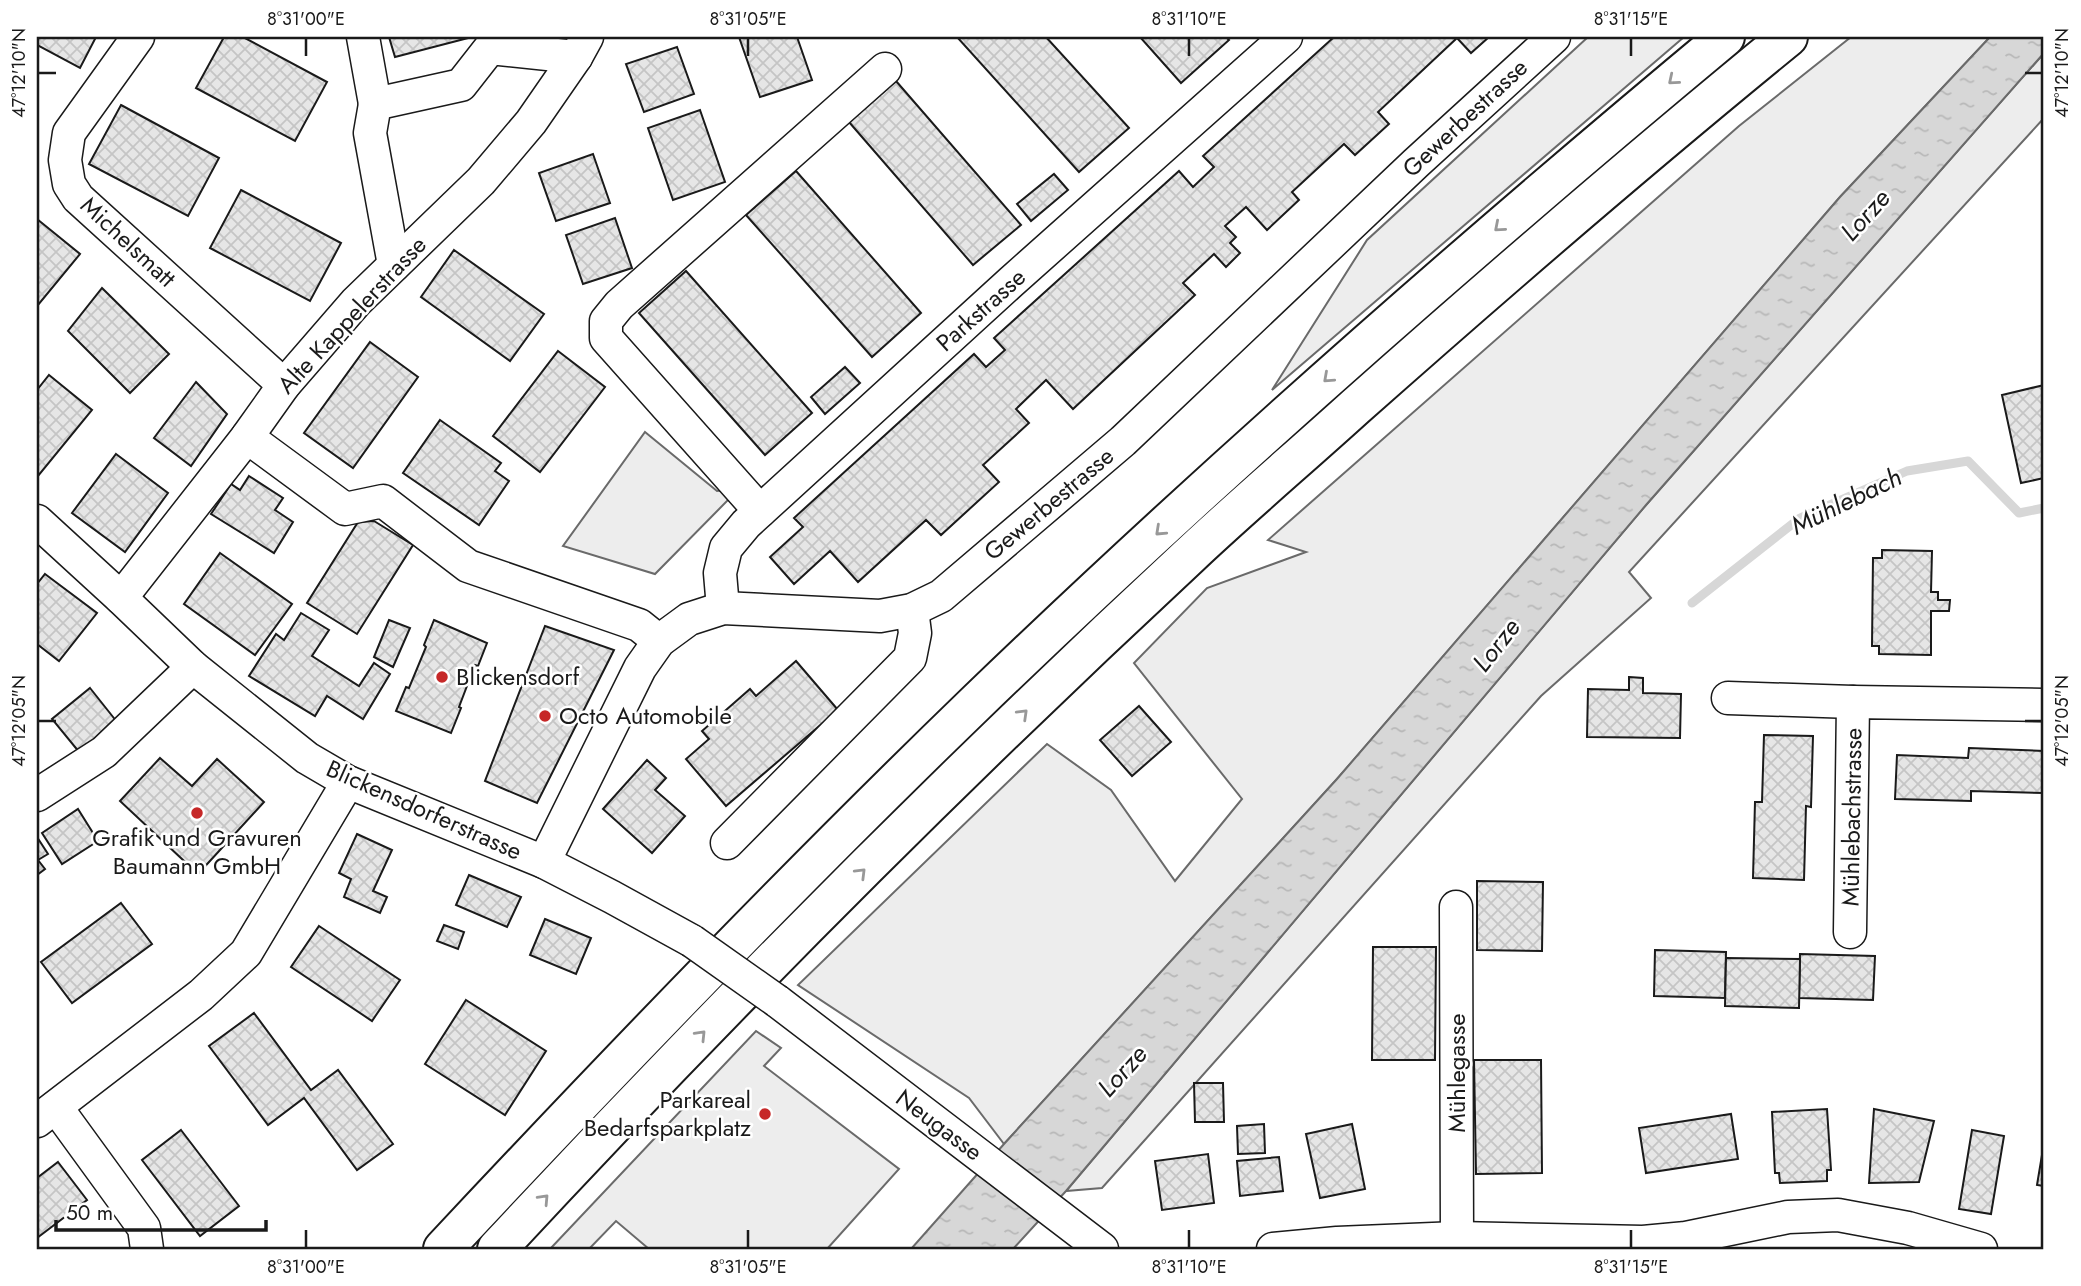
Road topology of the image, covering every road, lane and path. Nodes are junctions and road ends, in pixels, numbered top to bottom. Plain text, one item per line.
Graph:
1 (138, 37) edge
2 (363, 37) edge
3 (1286, 37) edge
4 (1554, 37) edge
5 (1725, 37) edge
6 (1788, 37) edge
7 (581, 47) edge
8 (885, 69) dead end
9 (375, 104) junction
10 (394, 265) junction
11 (284, 385) junction
12 (247, 437) junction
13 (760, 511) junction
14 (37, 522) edge
15 (121, 597) junction
16 (723, 608) junction
17 (912, 610) junction
18 (659, 641) junction
19 (192, 667) junction
20 (1728, 698) dead end
21 (1853, 702) junction
22 (2044, 705) edge
23 (348, 782) junction
24 (37, 795) edge
25 (727, 843) dead end
26 (544, 862) junction
27 (1456, 907) dead end
28 (1850, 932) dead end
29 (777, 1001) joint
30 (46, 1114) edge
31 (1457, 1238) junction
32 (146, 1249) edge
33 (443, 1249) edge
34 (497, 1249) edge
35 (1102, 1249) edge
36 (1273, 1249) edge
37 (1981, 1249) edge

1 - 11 street, Michelsmatt
2 - 9 street
3 - 13 street, Parkstrasse
4 - 17 street, Gewerbestrasse
5 -> 33 highway
34 -> 6 highway
7 - 9 street
7 - 10 street, Alte Kappelerstrasse
8 - 13 street
9 - 10 street
10 - 11 street, Alte Kappelerstrasse
11 - 12 street, Alte Kappelerstrasse
12 - 15 street, Alte Kappelerstrasse
12 - 18 street
13 - 16 street, Parkstrasse
14 - 15 street, Blickensdorferstrasse
15 - 19 street, Blickensdorferstrasse
16 - 17 street, Gewerbestrasse
16 - 18 street, Gewerbestrasse
17 - 25 street
18 - 26 street, Gewerbestrasse
19 - 23 street, Blickensdorferstrasse
19 - 24 street
20 - 21 street, Mühlebachstrasse
21 - 22 street, Mühlebachstrasse
21 - 28 street, Mühlebachstrasse
23 - 26 street, Blickensdorferstrasse
23 - 30 street
26 - 29 street, Blickensdorferstrasse, bridge
27 - 31 street, Mühlegasse
29 - 35 street, Neugasse
30 - 32 street
31 - 36 street
31 - 37 street

